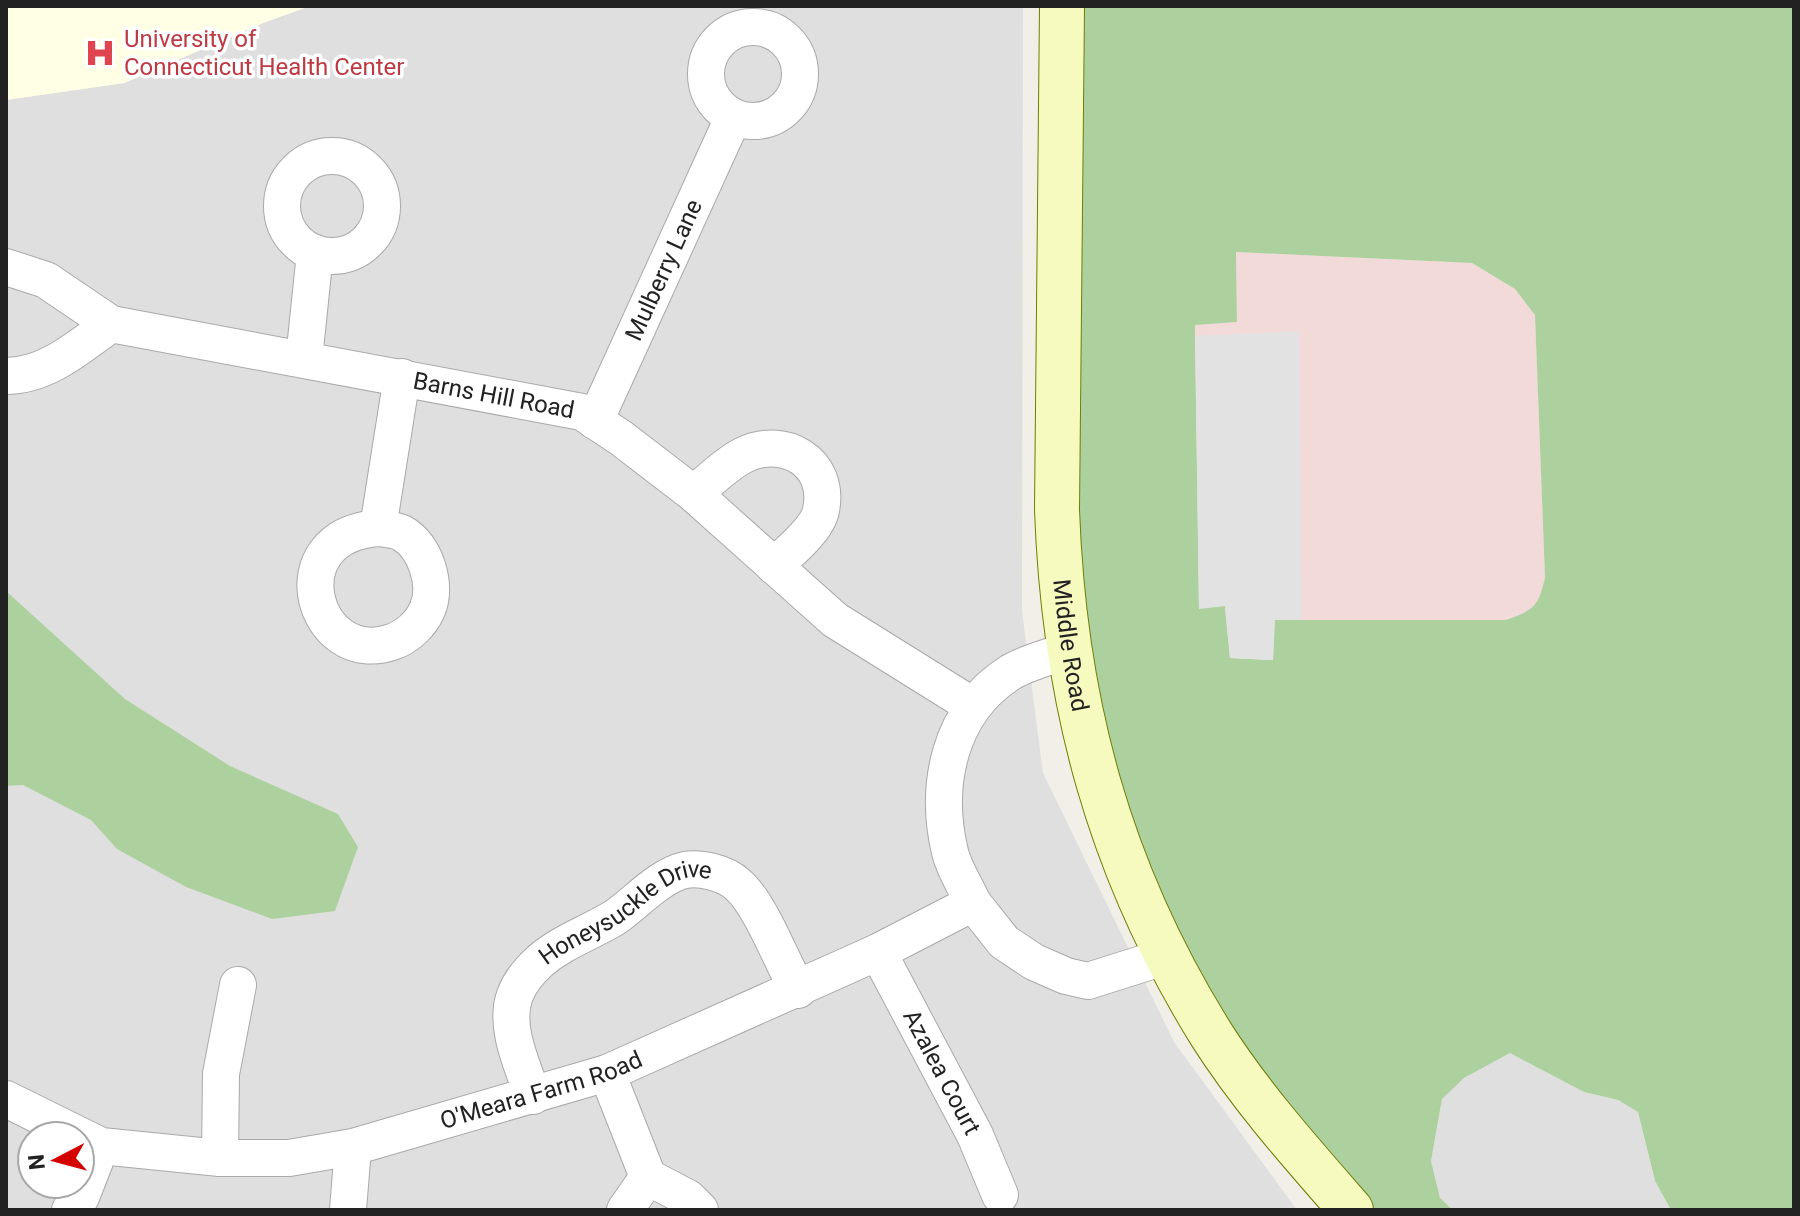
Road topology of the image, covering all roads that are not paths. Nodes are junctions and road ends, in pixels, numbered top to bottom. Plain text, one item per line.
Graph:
1 (1062, 6) edge
2 (733, 118) dead end
3 (315, 253) dead end
4 (6, 267) edge
5 (111, 324) junction
6 (304, 359) junction
7 (6, 376) edge
8 (402, 377) junction
9 (595, 421) junction
10 (694, 494) junction
11 (378, 528) dead end
12 (774, 566) junction
13 (1069, 650) junction
14 (973, 706) junction
15 (973, 903) junction
16 (878, 952) junction
17 (1167, 956) junction
18 (238, 985) dead end
19 (798, 990) junction
20 (607, 1073) junction
21 (533, 1096) junction
22 (9, 1109) edge
23 (101, 1146) junction
24 (353, 1147) junction
25 (220, 1158) junction
26 (648, 1177) junction
27 (1009, 1205) edge
28 (70, 1210) edge
29 (348, 1210) edge
30 (625, 1210) edge
31 (700, 1210) edge
32 (1351, 1210) edge

1 - 13 street, Middle Road
2 - 9 street, Mulberry Lane
3 - 6 street
4 - 5 street, Barns Hill Road
5 - 6 street, Barns Hill Road
5 - 7 street
6 - 8 street, Barns Hill Road
8 - 9 street, Barns Hill Road
8 - 11 street
9 - 10 street, Barns Hill Road
10 - 12 street, Barns Hill Road
10 - 12 street
12 - 14 street, Barns Hill Road
13 - 14 street
13 - 17 street, Middle Road
14 - 15 street
15 - 16 street, O'Meara Farm Road
15 - 17 street
16 - 19 street, O'Meara Farm Road
16 - 27 street, Azalea Court
17 - 32 street, Middle Road
18 - 25 street
19 - 20 street, O'Meara Farm Road
19 - 21 street, Honeysuckle Drive
20 - 21 street, O'Meara Farm Road
20 - 26 street
21 - 24 street, O'Meara Farm Road
22 - 23 street, O'Meara Farm Road
23 - 25 street, O'Meara Farm Road
23 - 28 street
24 - 25 street, O'Meara Farm Road
24 - 29 street
26 - 30 street
26 - 31 street

